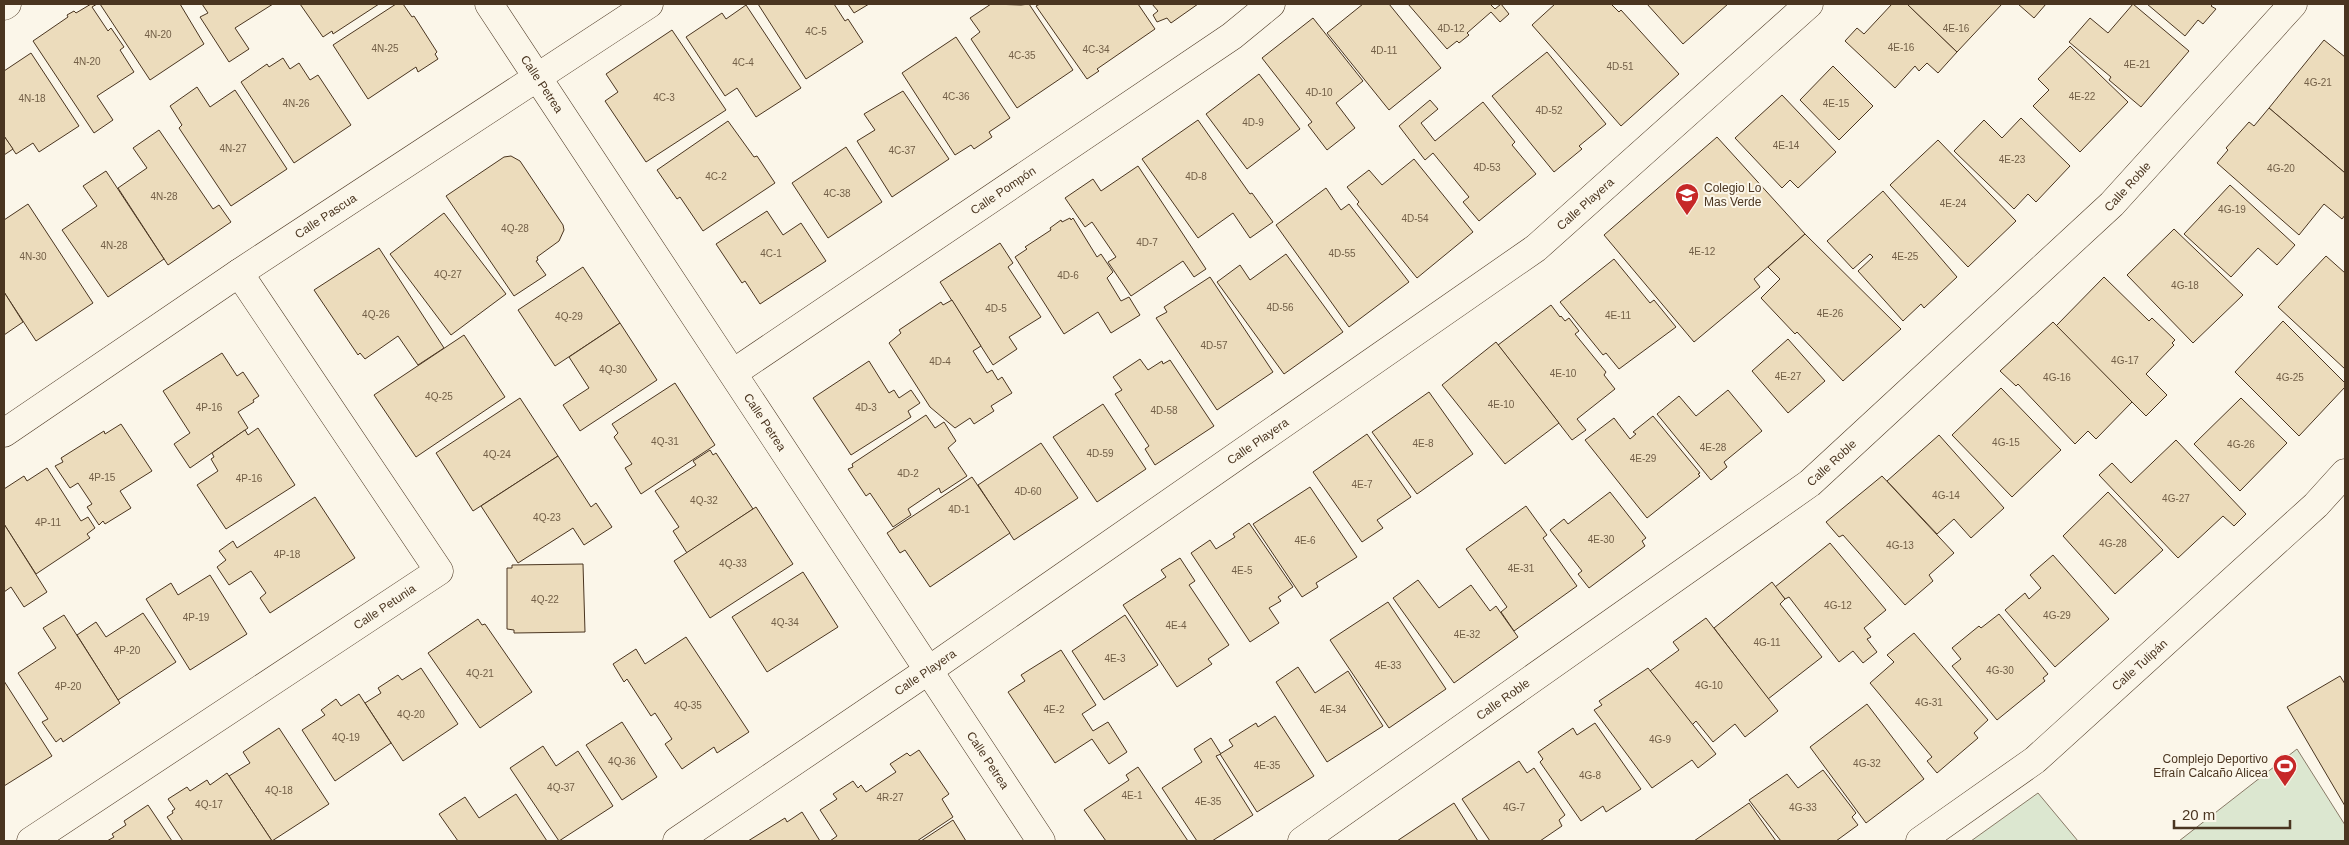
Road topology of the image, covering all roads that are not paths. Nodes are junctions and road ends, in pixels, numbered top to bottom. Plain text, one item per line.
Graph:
1 (7, 4) edge
2 (490, 4) edge
3 (649, 4) edge
4 (1271, 4) edge
5 (1808, 4) edge
6 (2293, 4) edge
7 (4, 6) edge
8 (538, 76) junction
9 (239, 274) junction
10 (733, 373) junction
11 (4, 432) edge
12 (2345, 473) edge
13 (929, 670) junction
14 (31, 841) edge
15 (677, 841) edge
16 (1041, 841) edge
17 (1302, 841) edge
18 (1920, 841) edge

1 - 7 street
2 - 8 street, Calle Petrea
3 - 8 street, Calle Pascua
4 - 10 street, Calle Pompón
5 - 13 street, Calle Playera
6 - 17 street, Calle Roble
8 - 9 street, Calle Pascua
8 - 10 street, Calle Petrea
9 - 11 street, Calle Pascua
9 - 14 street, Calle Petunia
10 - 13 street, Calle Petrea
12 - 18 street, Calle Tulipán
13 - 15 street, Calle Playera
13 - 16 street, Calle Petrea

